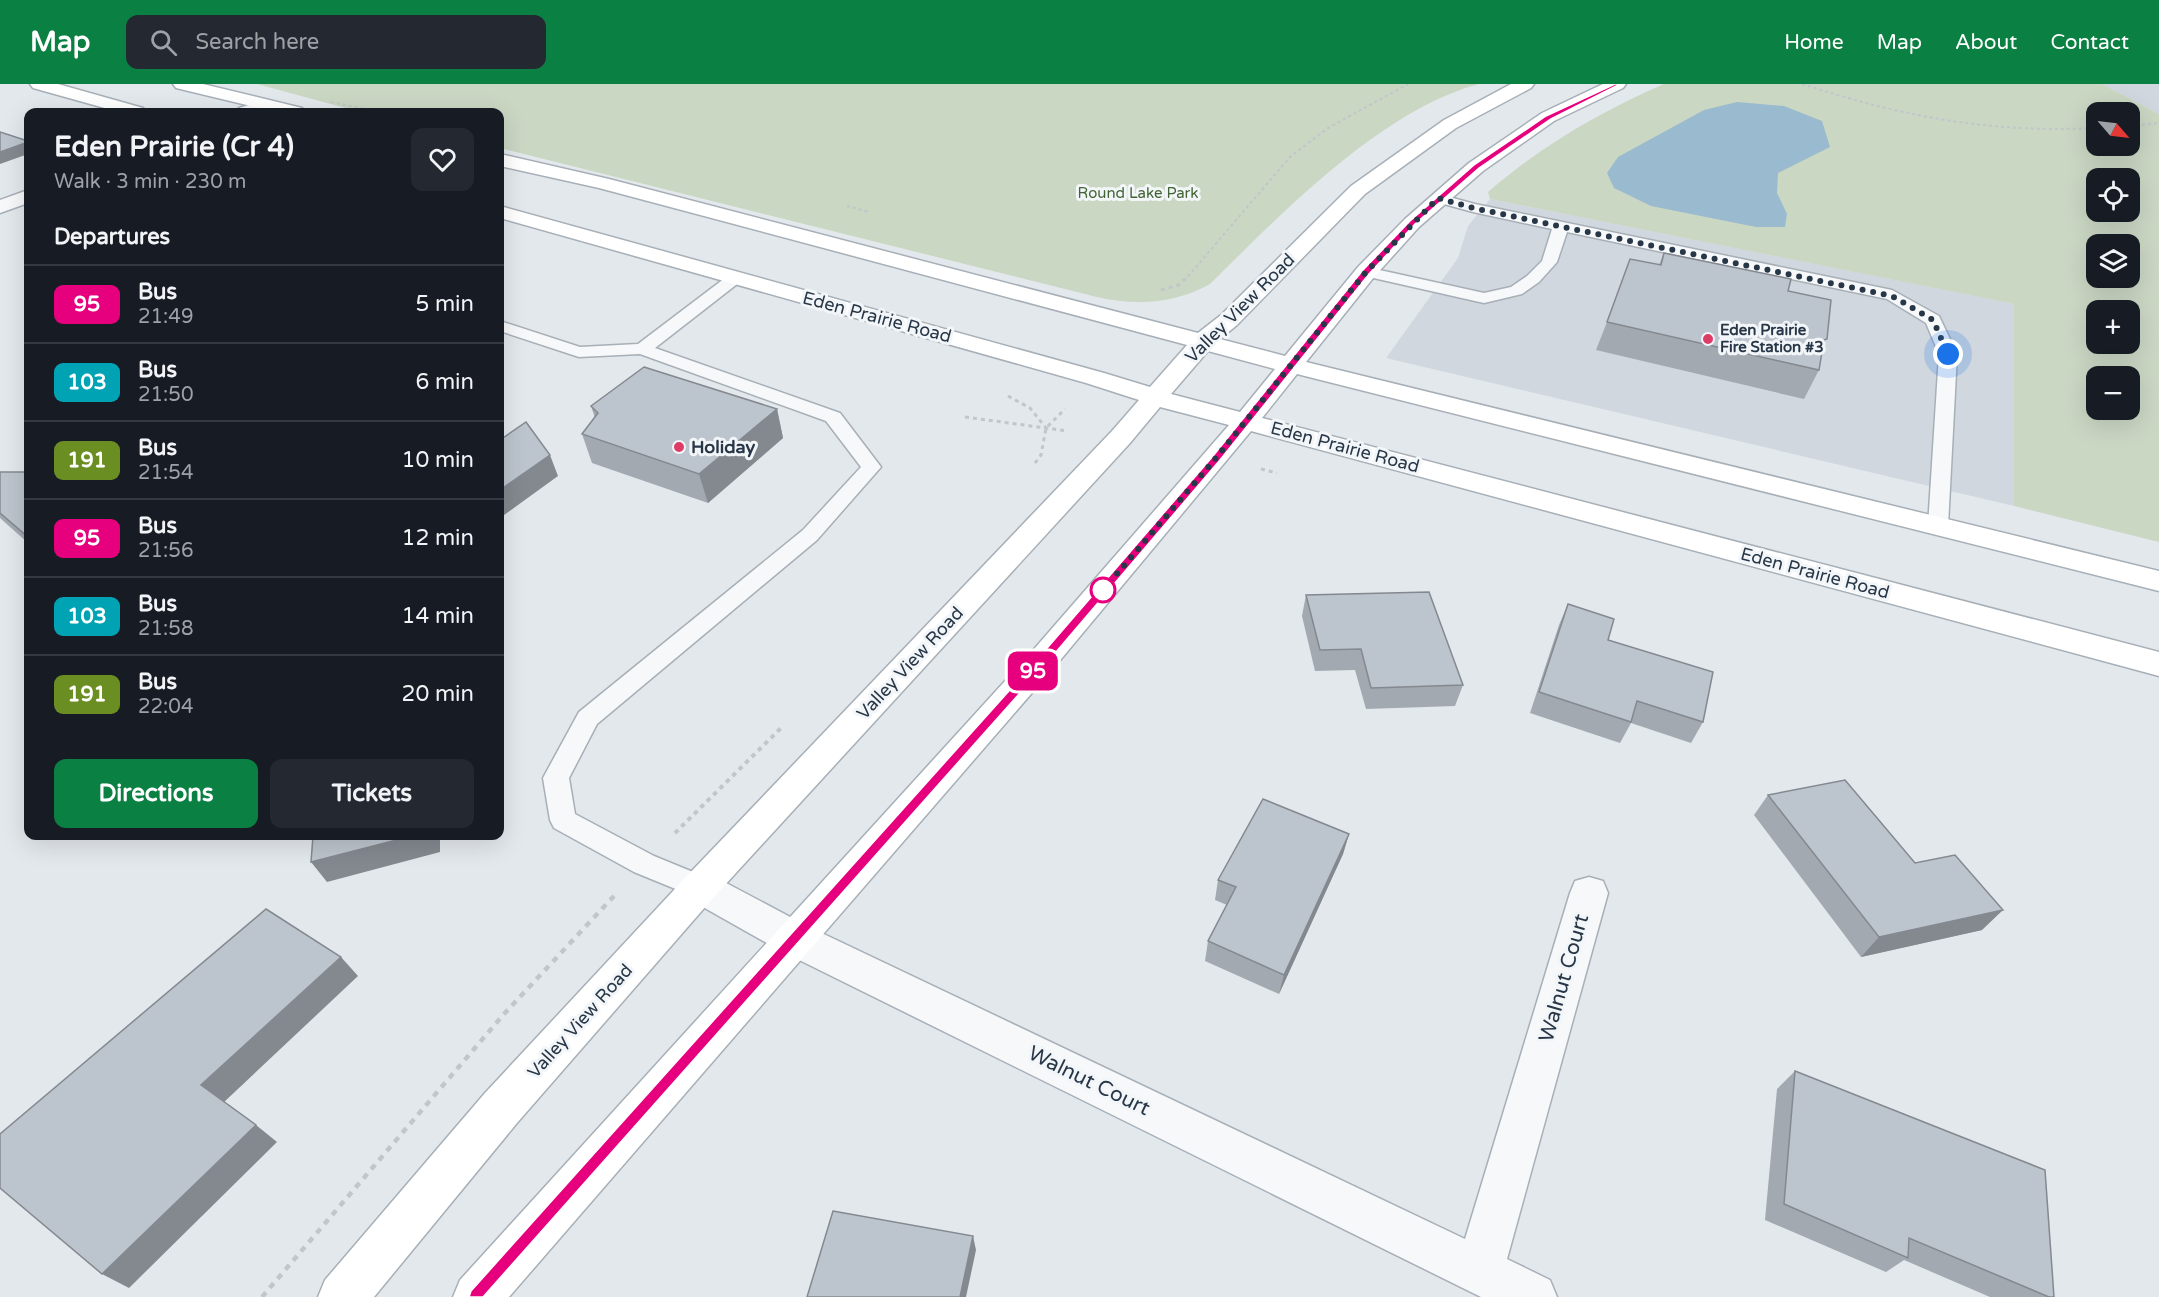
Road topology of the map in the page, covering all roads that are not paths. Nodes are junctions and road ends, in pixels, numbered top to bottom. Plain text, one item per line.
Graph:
1 (39, 84) edge
2 (182, 84) edge
3 (1525, 84) edge
4 (1617, 84) edge
5 (265, 105) junction
6 (123, 108) edge
7 (256, 108) edge
8 (278, 108) edge
9 (504, 161) edge
10 (24, 198) edge
11 (1438, 198) junction
12 (0, 207) edge
13 (504, 213) edge
14 (1561, 226) junction
15 (1366, 272) junction
16 (735, 278) junction
17 (504, 327) edge
18 (1202, 342) junction
19 (642, 349) junction
20 (1290, 365) junction
21 (1157, 398) junction
22 (1245, 421) junction
23 (1938, 526) junction
24 (2159, 581) edge
25 (2159, 664) edge
26 (700, 887) junction
27 (1589, 893) dead end
28 (795, 939) junction
29 (1480, 1270) junction
30 (342, 1297) edge
31 (477, 1297) edge
32 (1533, 1297) edge

1 - 6 main road
2 - 5 main road
3 - 18 main road, Valley View Road
4 - 11 main road
5 - 7 street
5 - 8 main road
9 - 18 main road
10 - 12 street
11 - 14 lane
11 - 15 main road
13 - 16 main road, Eden Prairie Road
14 - 15 lane
14 - 23 lane
15 - 20 main road
16 - 19 lane
16 - 21 main road, Eden Prairie Road
17 - 19 lane
18 - 20 main road
18 - 21 main road, Valley View Road
19 - 26 lane
20 - 22 main road
20 - 23 main road
21 - 22 main road, Eden Prairie Road
21 - 26 main road, Valley View Road
22 - 25 main road, Eden Prairie Road
22 - 28 main road
23 - 24 main road
26 - 28 street, Walnut Court
26 - 30 main road, Valley View Road
27 - 29 street, Walnut Court
28 - 29 street, Walnut Court
28 - 31 main road
29 - 32 street, Walnut Court

